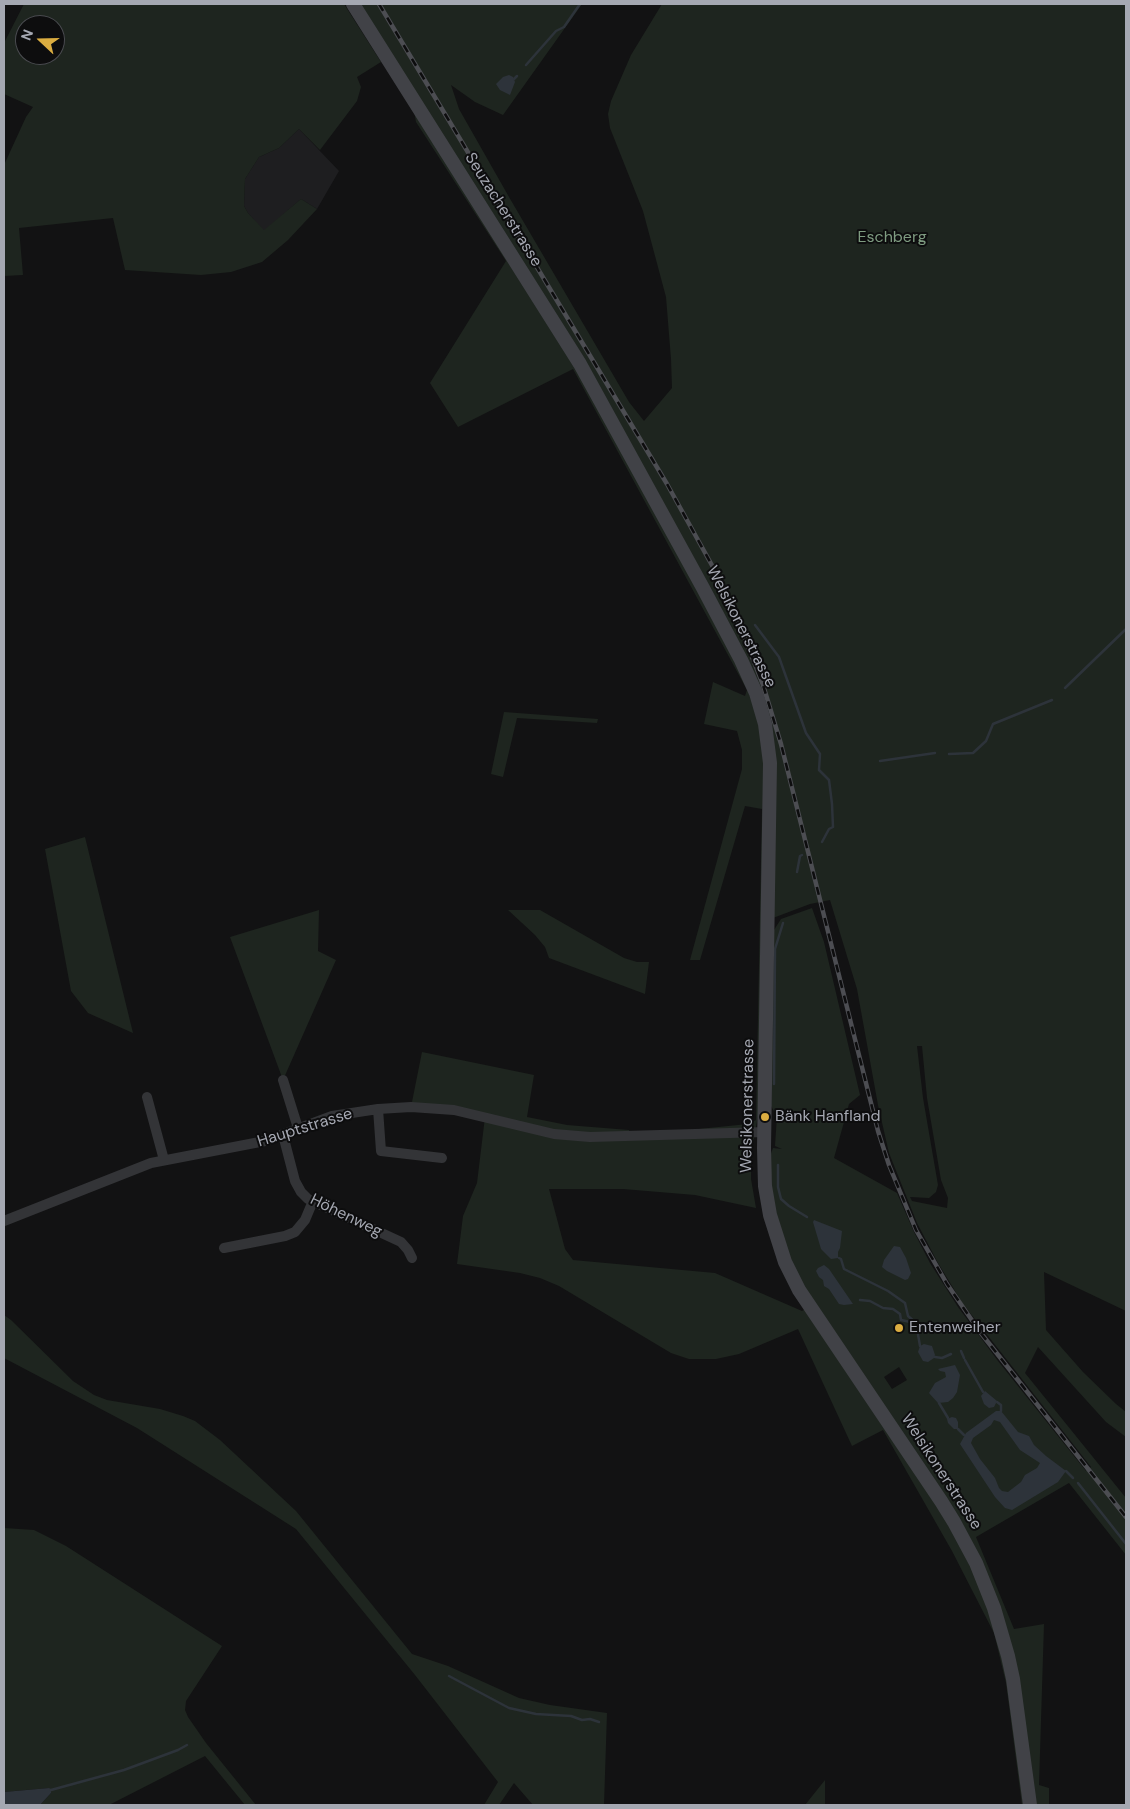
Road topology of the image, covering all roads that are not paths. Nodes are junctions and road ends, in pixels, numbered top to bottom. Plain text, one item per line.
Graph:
1 (353, 4) edge
2 (620, 436) joint
3 (282, 1080) dead end
4 (147, 1097) dead end
5 (378, 1108) junction
6 (298, 1128) junction
7 (765, 1132) junction
8 (283, 1136) junction
9 (442, 1158) dead end
10 (164, 1160) junction
11 (313, 1201) junction
12 (4, 1221) edge
13 (224, 1248) dead end
14 (412, 1258) dead end
15 (1030, 1805) edge

1 - 2 main road, Seuzacherstrasse
2 - 7 main road, Welsikonerstrasse
3 - 6 street
4 - 10 street
5 - 6 street, Hauptstrasse
5 - 7 street, Hauptstrasse
5 - 9 street
6 - 8 street, Hauptstrasse
7 - 15 main road, Welsikonerstrasse
8 - 10 street, Hauptstrasse
8 - 11 street, Höhenweg
10 - 12 street, Hauptstrasse
11 - 13 street
11 - 14 street, Höhenweg

